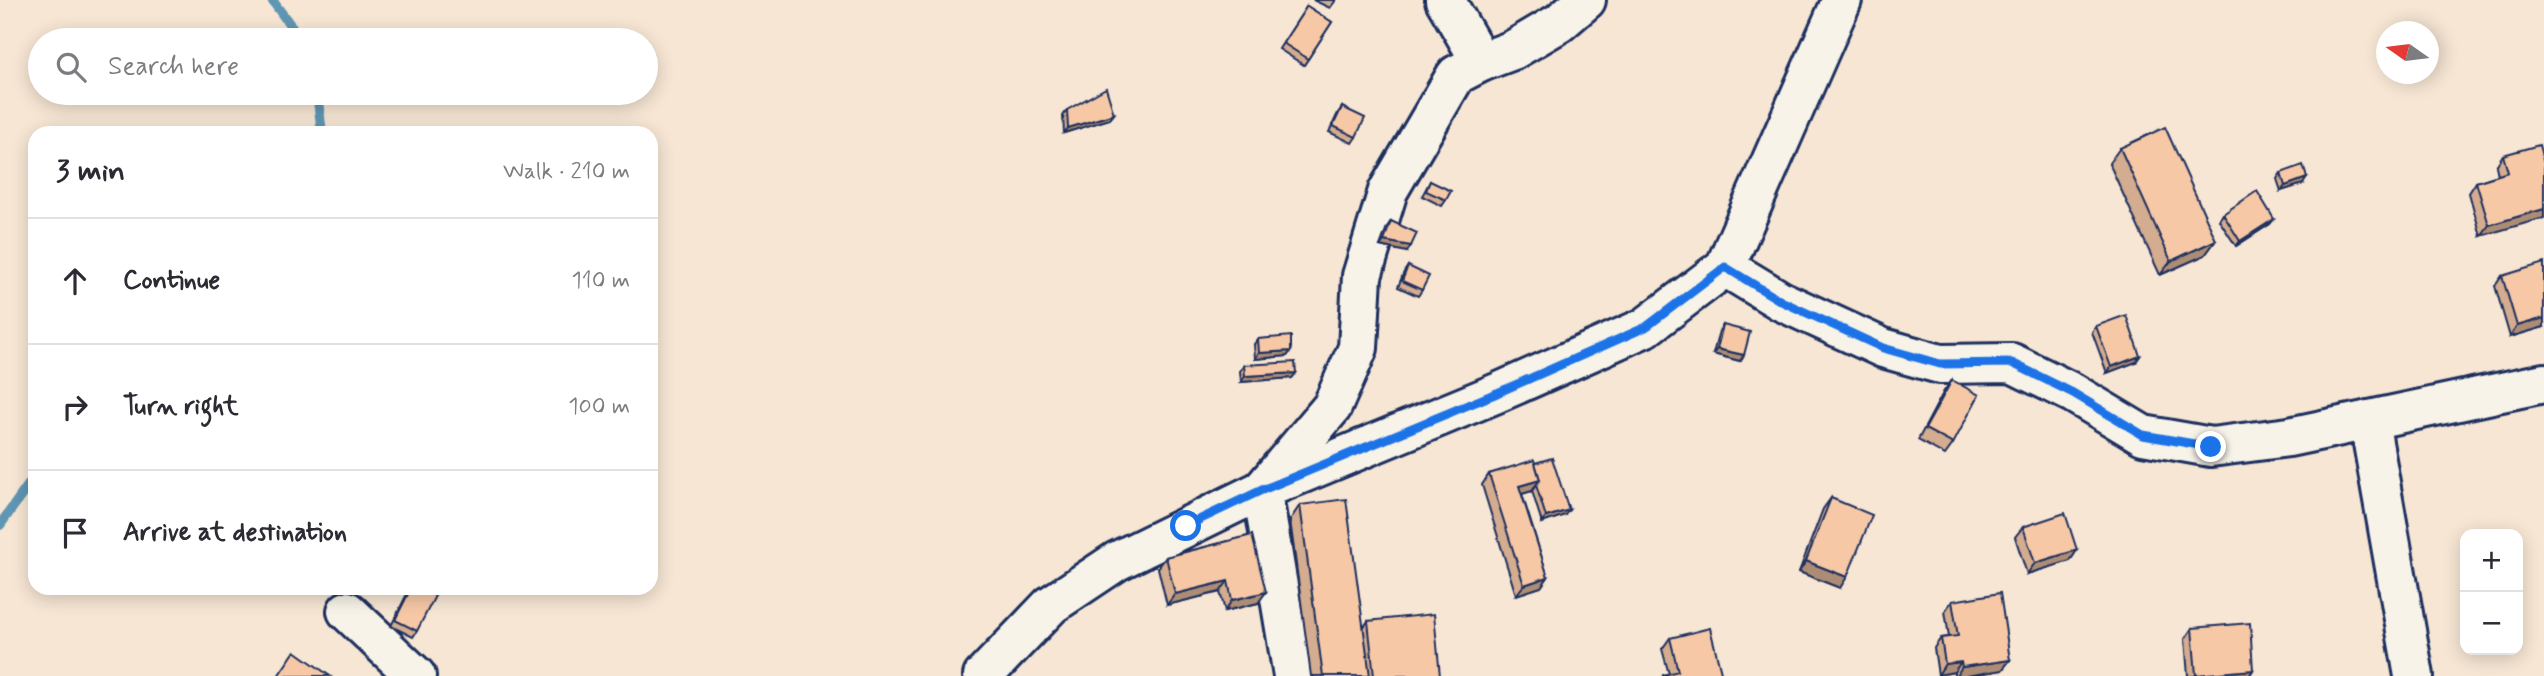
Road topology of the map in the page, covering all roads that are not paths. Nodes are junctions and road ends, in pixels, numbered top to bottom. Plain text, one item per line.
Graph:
1 (1445, 0) edge
2 (1586, 0) edge
3 (1842, 0) edge
4 (1481, 62) junction
5 (1725, 267) junction
6 (2544, 383) edge
7 (2369, 420) junction
8 (1262, 490) junction
9 (347, 611) dead end
10 (416, 676) edge
11 (983, 676) edge
12 (1293, 676) edge
13 (2414, 676) edge

1 - 4 street
2 - 4 street
3 - 5 street
4 - 8 street
5 - 7 street
5 - 8 street
6 - 7 street
7 - 13 street
8 - 11 street
8 - 12 street
9 - 10 street

